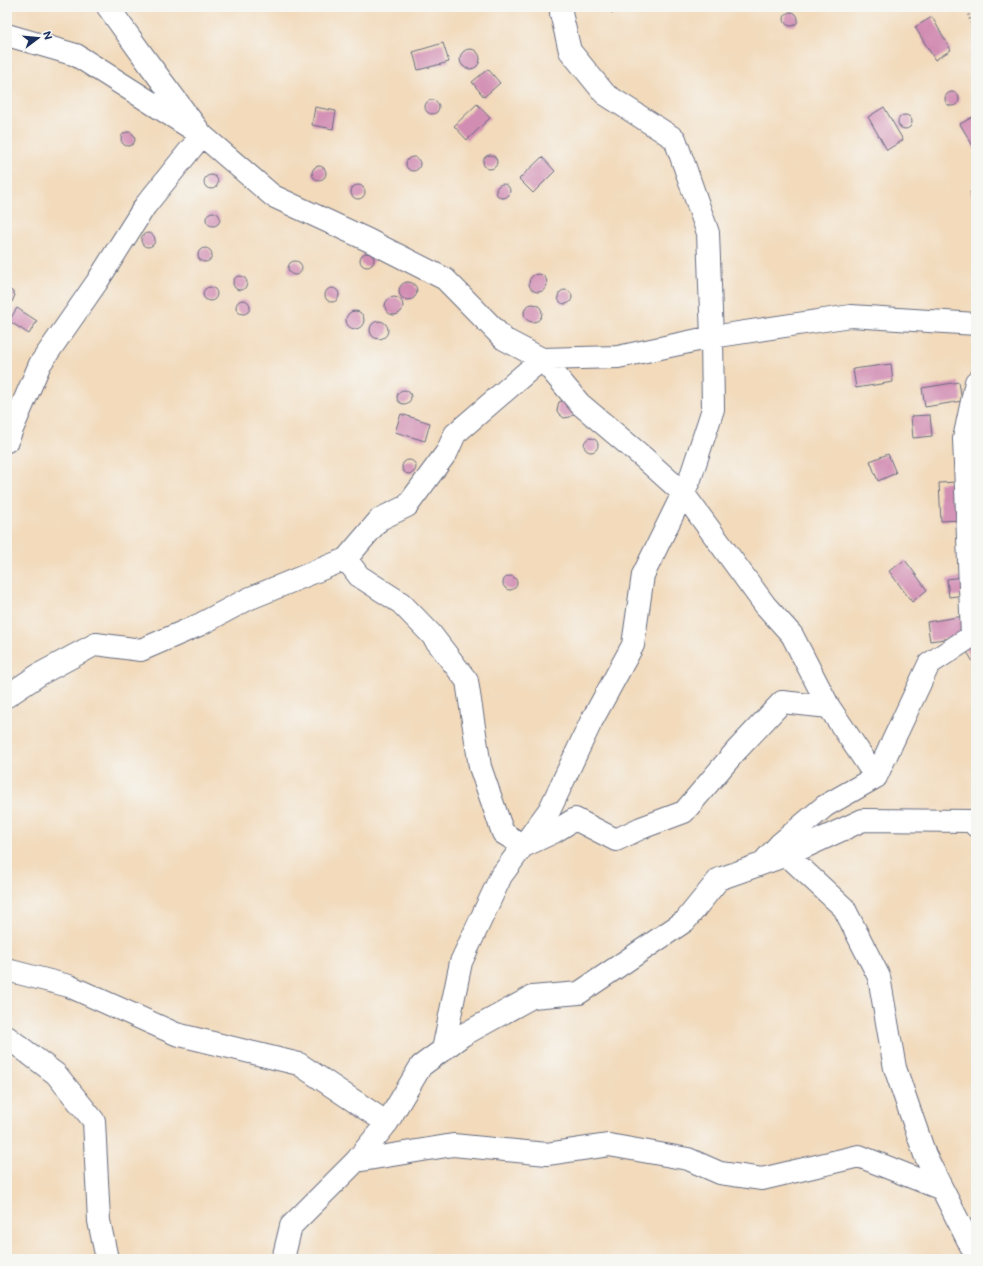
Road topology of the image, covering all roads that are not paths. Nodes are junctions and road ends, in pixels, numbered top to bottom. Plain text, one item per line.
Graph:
1 (108, 7) edge
2 (562, 7) edge
3 (7, 35) edge
4 (202, 135) junction
5 (976, 324) edge
6 (712, 337) junction
7 (542, 359) junction
8 (976, 382) edge
9 (7, 441) edge
10 (683, 494) junction
11 (972, 532) edge
12 (346, 559) junction
13 (7, 696) edge
14 (829, 706) junction
15 (876, 777) junction
16 (976, 826) edge
17 (524, 846) junction
18 (787, 855) junction
19 (761, 864) junction
20 (7, 970) edge
21 (7, 1037) edge
22 (443, 1050) junction
23 (387, 1123) junction
24 (356, 1161) junction
25 (942, 1189) junction
26 (976, 1256) edge
27 (107, 1259) edge
28 (283, 1259) edge

1 - 4 street
2 - 6 street
3 - 4 street
4 - 7 street
4 - 9 street
5 - 6 street
6 - 7 street
6 - 10 street
7 - 10 street
7 - 12 street
8 - 11 street
10 - 14 street
10 - 17 street
11 - 15 street
12 - 13 street
12 - 17 street
14 - 15 street
14 - 17 street
15 - 19 street
16 - 18 street
17 - 22 street
18 - 19 street
18 - 25 street
19 - 22 street
20 - 23 street
21 - 27 street
22 - 23 street
23 - 24 street
24 - 25 street
24 - 28 street
25 - 26 street

